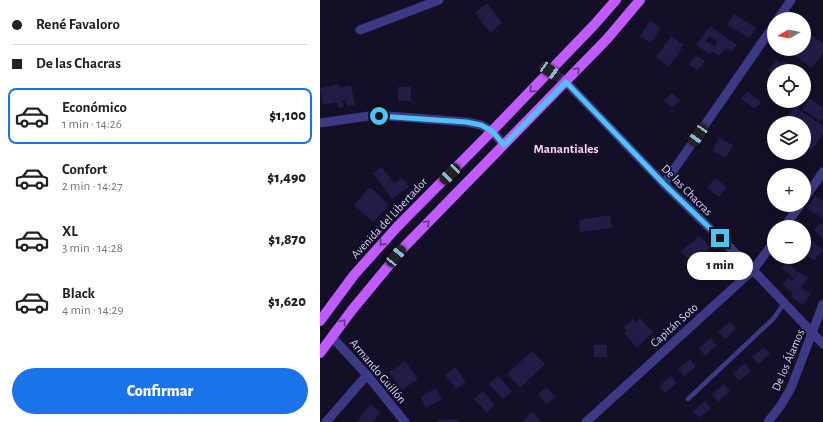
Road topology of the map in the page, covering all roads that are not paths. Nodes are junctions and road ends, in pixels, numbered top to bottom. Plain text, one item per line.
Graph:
1 (439, 0) edge
2 (616, 0) edge
3 (640, 0) edge
4 (791, 0) edge
5 (783, 12) edge
6 (360, 30) dead end
7 (767, 35) edge
8 (550, 71) junction
9 (566, 82) junction
10 (320, 123) edge
11 (492, 131) junction
12 (504, 145) junction
13 (823, 172) edge
14 (664, 184) junction
15 (811, 189) edge
16 (767, 251) edge
17 (753, 270) junction
18 (784, 302) junction
19 (823, 304) edge
20 (320, 320) edge
21 (812, 334) junction
22 (332, 337) junction
23 (823, 344) edge
24 (320, 354) edge
25 (367, 375) junction
26 (688, 399) dead end
27 (326, 422) edge
28 (405, 422) edge
29 (586, 422) edge
30 (768, 422) edge

1 - 6 street
2 - 8 main road, Avenida del Libertador
9 -> 3 main road
4 - 5 street
7 - 14 street
8 - 9 street, De las Chacras
8 -> 11 main road, Avenida del Libertador
9 - 12 main road
9 - 14 street, De las Chacras
10 - 11 street
11 - 12 street
11 -> 20 main road, Avenida del Libertador
22 -> 12 main road
13 - 15 street
14 - 17 street, De las Chacras
16 - 17 street, Capitán Soto
17 - 18 street, De las Chacras
17 - 29 street, Capitán Soto
18 - 21 street, De las Chacras
18 - 26 lane
19 - 21 street, De los Álamos
21 - 23 street, De las Chacras
21 - 30 street, De los Álamos
22 - 24 main road
22 - 25 street, Armando Guillón
25 - 27 street
25 - 28 street, Armando Guillón

